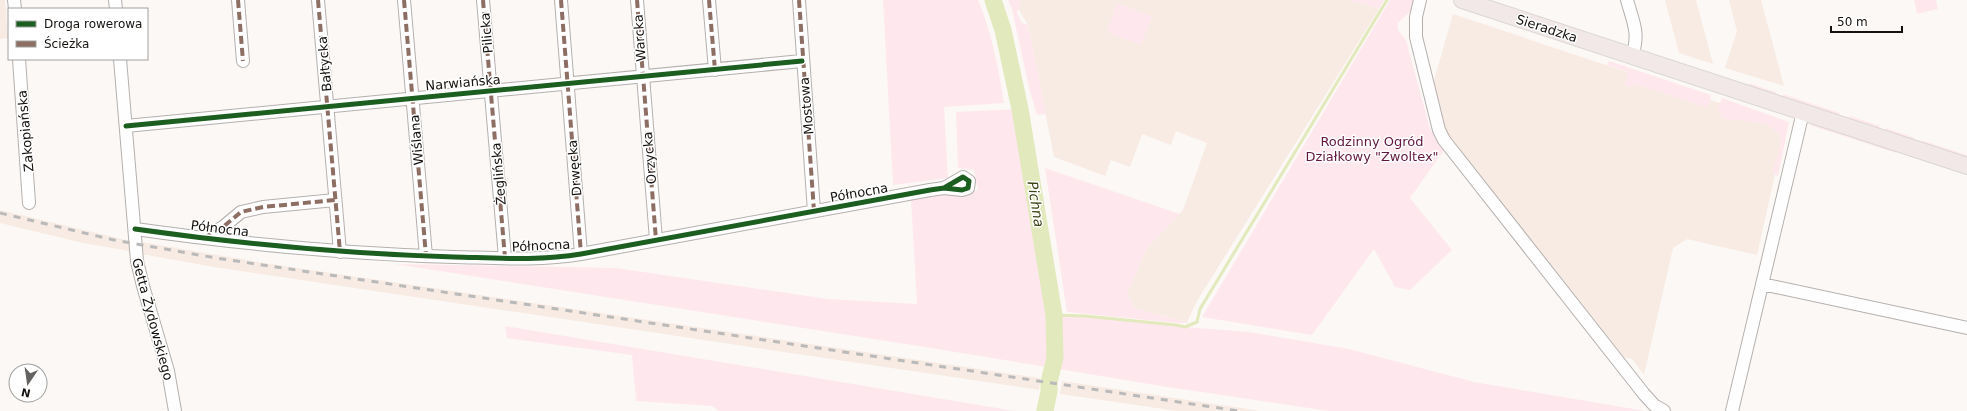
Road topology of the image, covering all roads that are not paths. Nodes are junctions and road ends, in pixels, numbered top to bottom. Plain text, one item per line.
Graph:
1 (238, 0) edge
2 (318, 0) edge
3 (404, 0) edge
4 (483, 0) edge
5 (561, 0) edge
6 (636, 0) edge
7 (709, 0) edge
8 (799, 0) edge
9 (1420, 0) edge
10 (1462, 0) edge
11 (1627, 0) edge
12 (1632, 56) junction
13 (19, 60) edge
14 (120, 60) edge
15 (243, 61) dead end
16 (802, 61) junction
17 (715, 70) junction
18 (642, 76) junction
19 (567, 83) junction
20 (491, 90) junction
21 (412, 98) junction
22 (327, 106) junction
23 (1803, 112) junction
24 (126, 126) junction
25 (1967, 166) edge
26 (944, 188) dead end
27 (335, 200) junction
28 (29, 203) dead end
29 (814, 212) junction
30 (135, 229) junction
31 (204, 238) junction
32 (656, 240) junction
33 (340, 252) junction
34 (581, 254) junction
35 (426, 256) junction
36 (505, 258) junction
37 (1762, 284) junction
38 (1967, 328) edge
39 (175, 411) edge
40 (1664, 411) edge
41 (1732, 411) edge

1 - 15 street
2 - 22 street, Bałtycka
3 - 21 street, Wiślana
4 - 20 street, Pilicka
5 - 19 street, Drwęcka
6 - 18 street, Warcka
7 - 17 street
8 - 16 street, Mostowa
9 - 40 street
10 - 12 main road, Sieradzka
11 - 12 street
12 - 23 main road, Sieradzka
13 - 28 street, Zakopiańska
14 - 24 street, Getta Żydowskiego
16 - 17 street, Narwiańska
16 - 29 street, Mostowa
17 - 18 street, Narwiańska
18 - 19 street, Narwiańska
18 - 32 street, Orzycka
19 - 20 street, Narwiańska
19 - 34 street, Drwęcka
20 - 21 street, Narwiańska
20 - 36 street, Żeglińska
21 - 22 street, Narwiańska
21 - 35 street, Wiślana
22 - 24 street, Narwiańska
22 - 27 street, Bałtycka
23 - 25 main road, Sieradzka
23 - 37 street
24 - 30 street, Getta Żydowskiego
26 - 29 street, Północna
27 - 31 street
27 - 33 street, Bałtycka
29 - 32 street, Północna
30 - 31 street, Północna
30 - 39 street, Getta Żydowskiego
31 - 33 street, Północna
32 - 34 street, Północna
33 - 35 street, Północna
34 - 36 street, Północna
35 - 36 street, Północna
37 - 38 street
37 - 41 street

